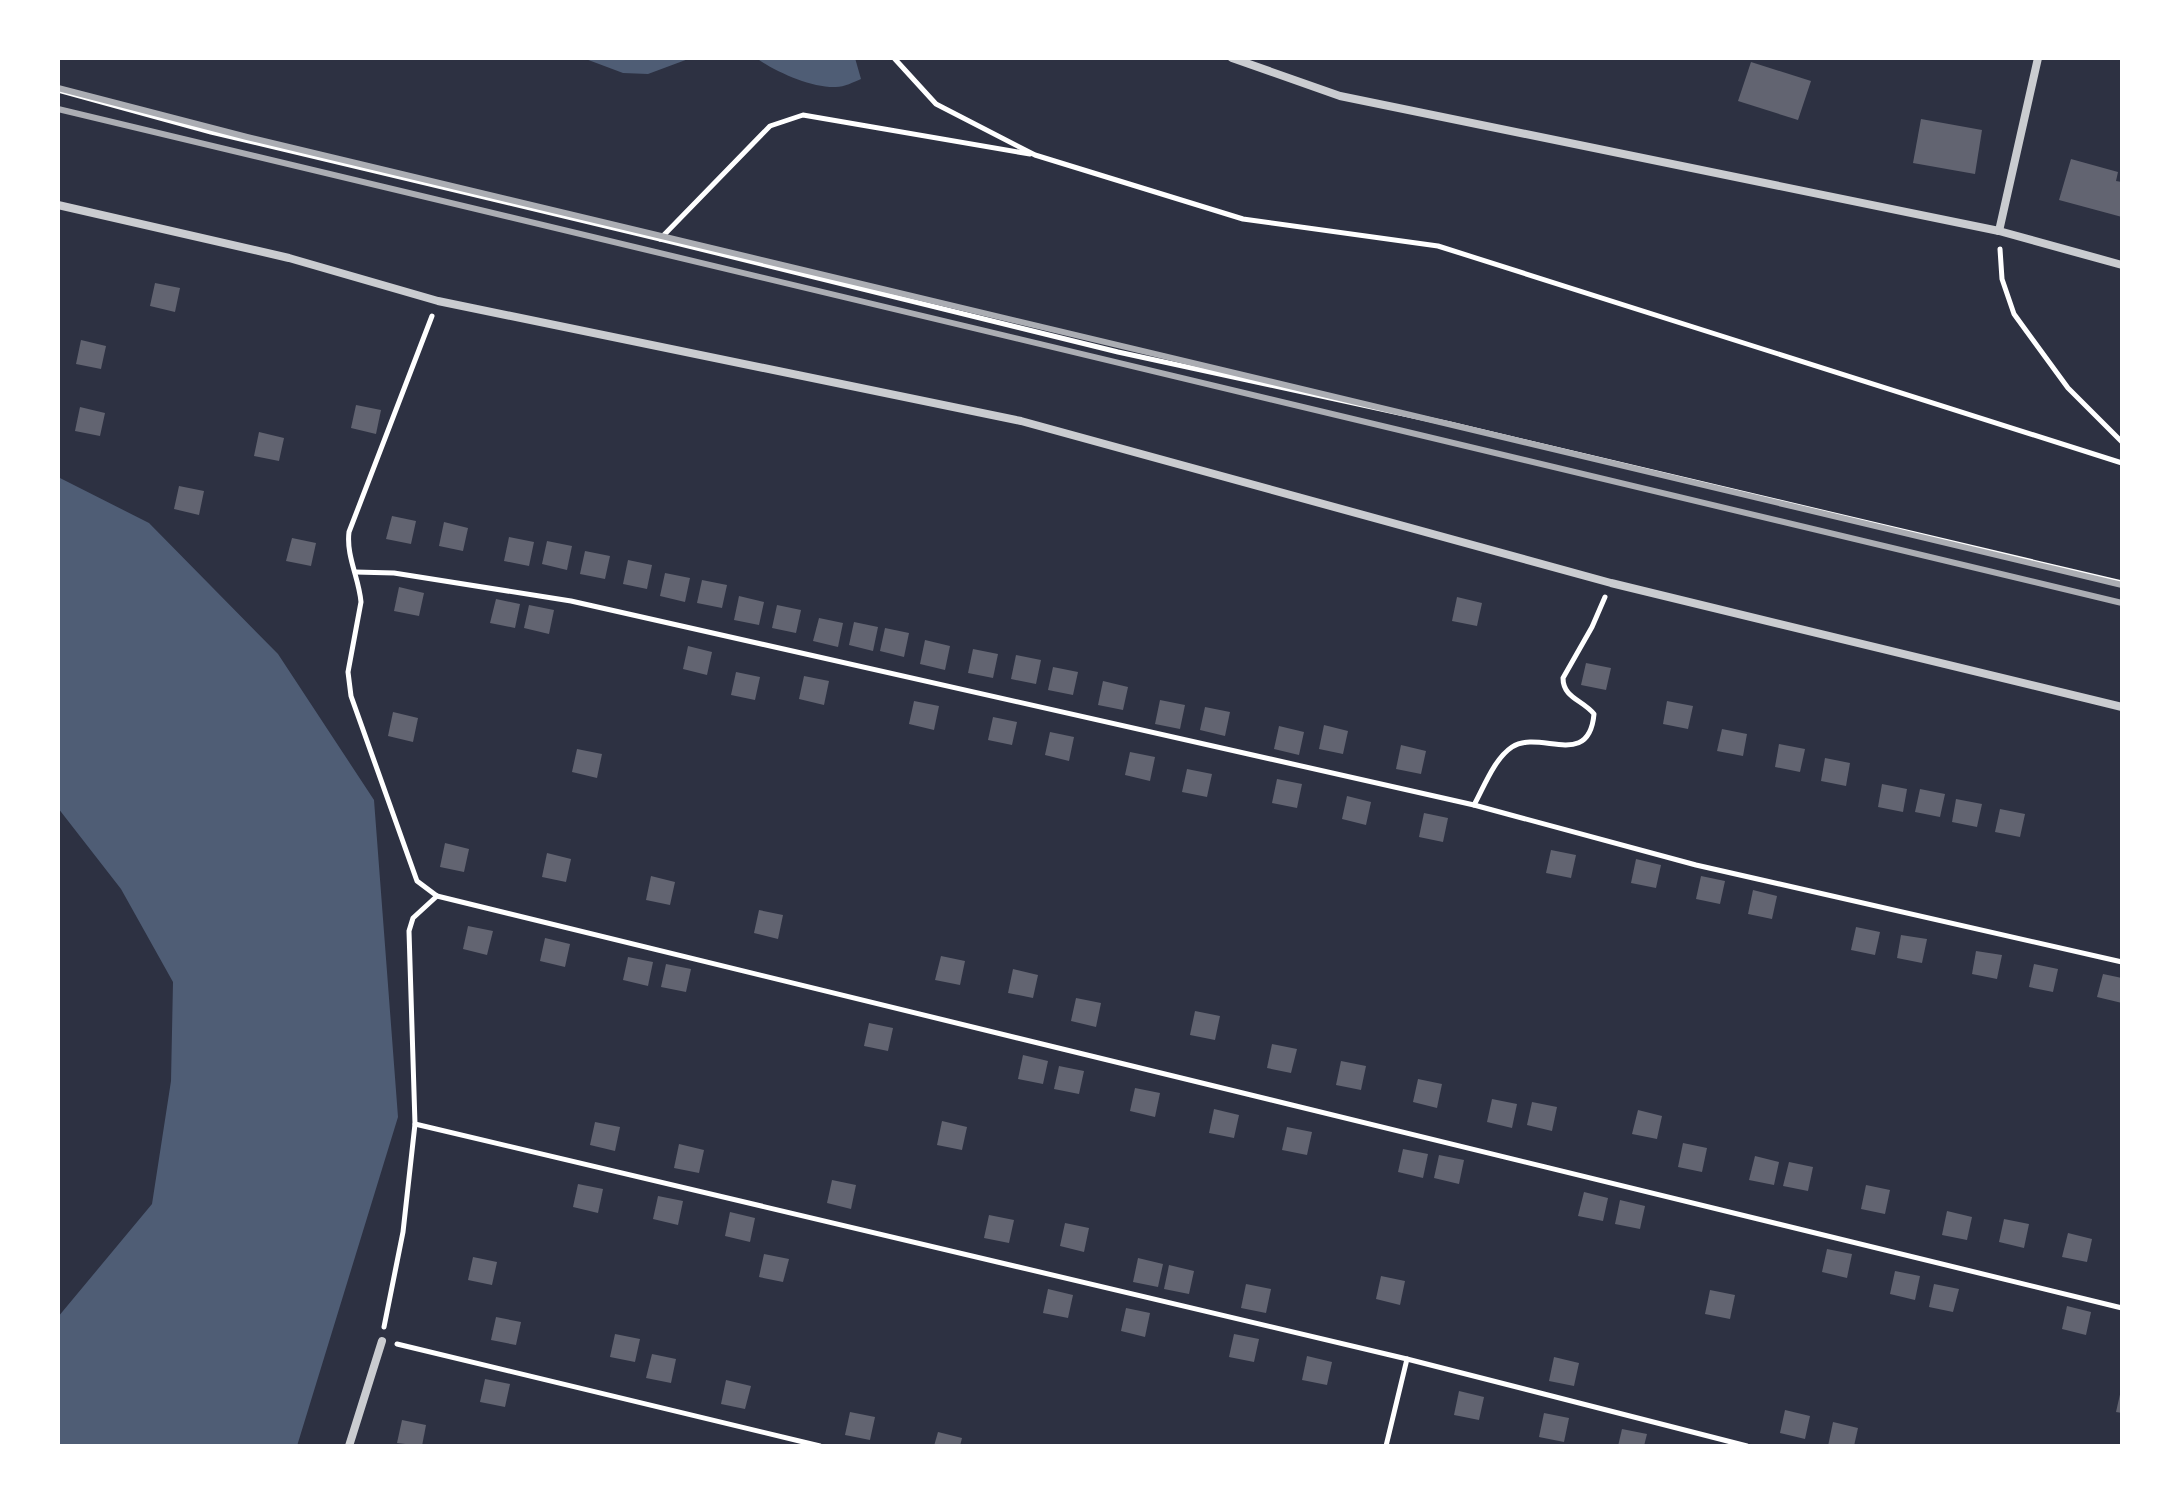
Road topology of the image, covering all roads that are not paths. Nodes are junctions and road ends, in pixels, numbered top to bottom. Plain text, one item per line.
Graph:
1 (1232, 58) edge
2 (2038, 58) edge
3 (58, 205) edge
4 (1999, 231) junction
5 (2122, 265) edge
6 (2122, 707) edge
7 (382, 1341) road end
8 (349, 1446) edge

1 - 4 street
2 - 4 street
3 - 6 street
4 - 5 street
7 - 8 street

